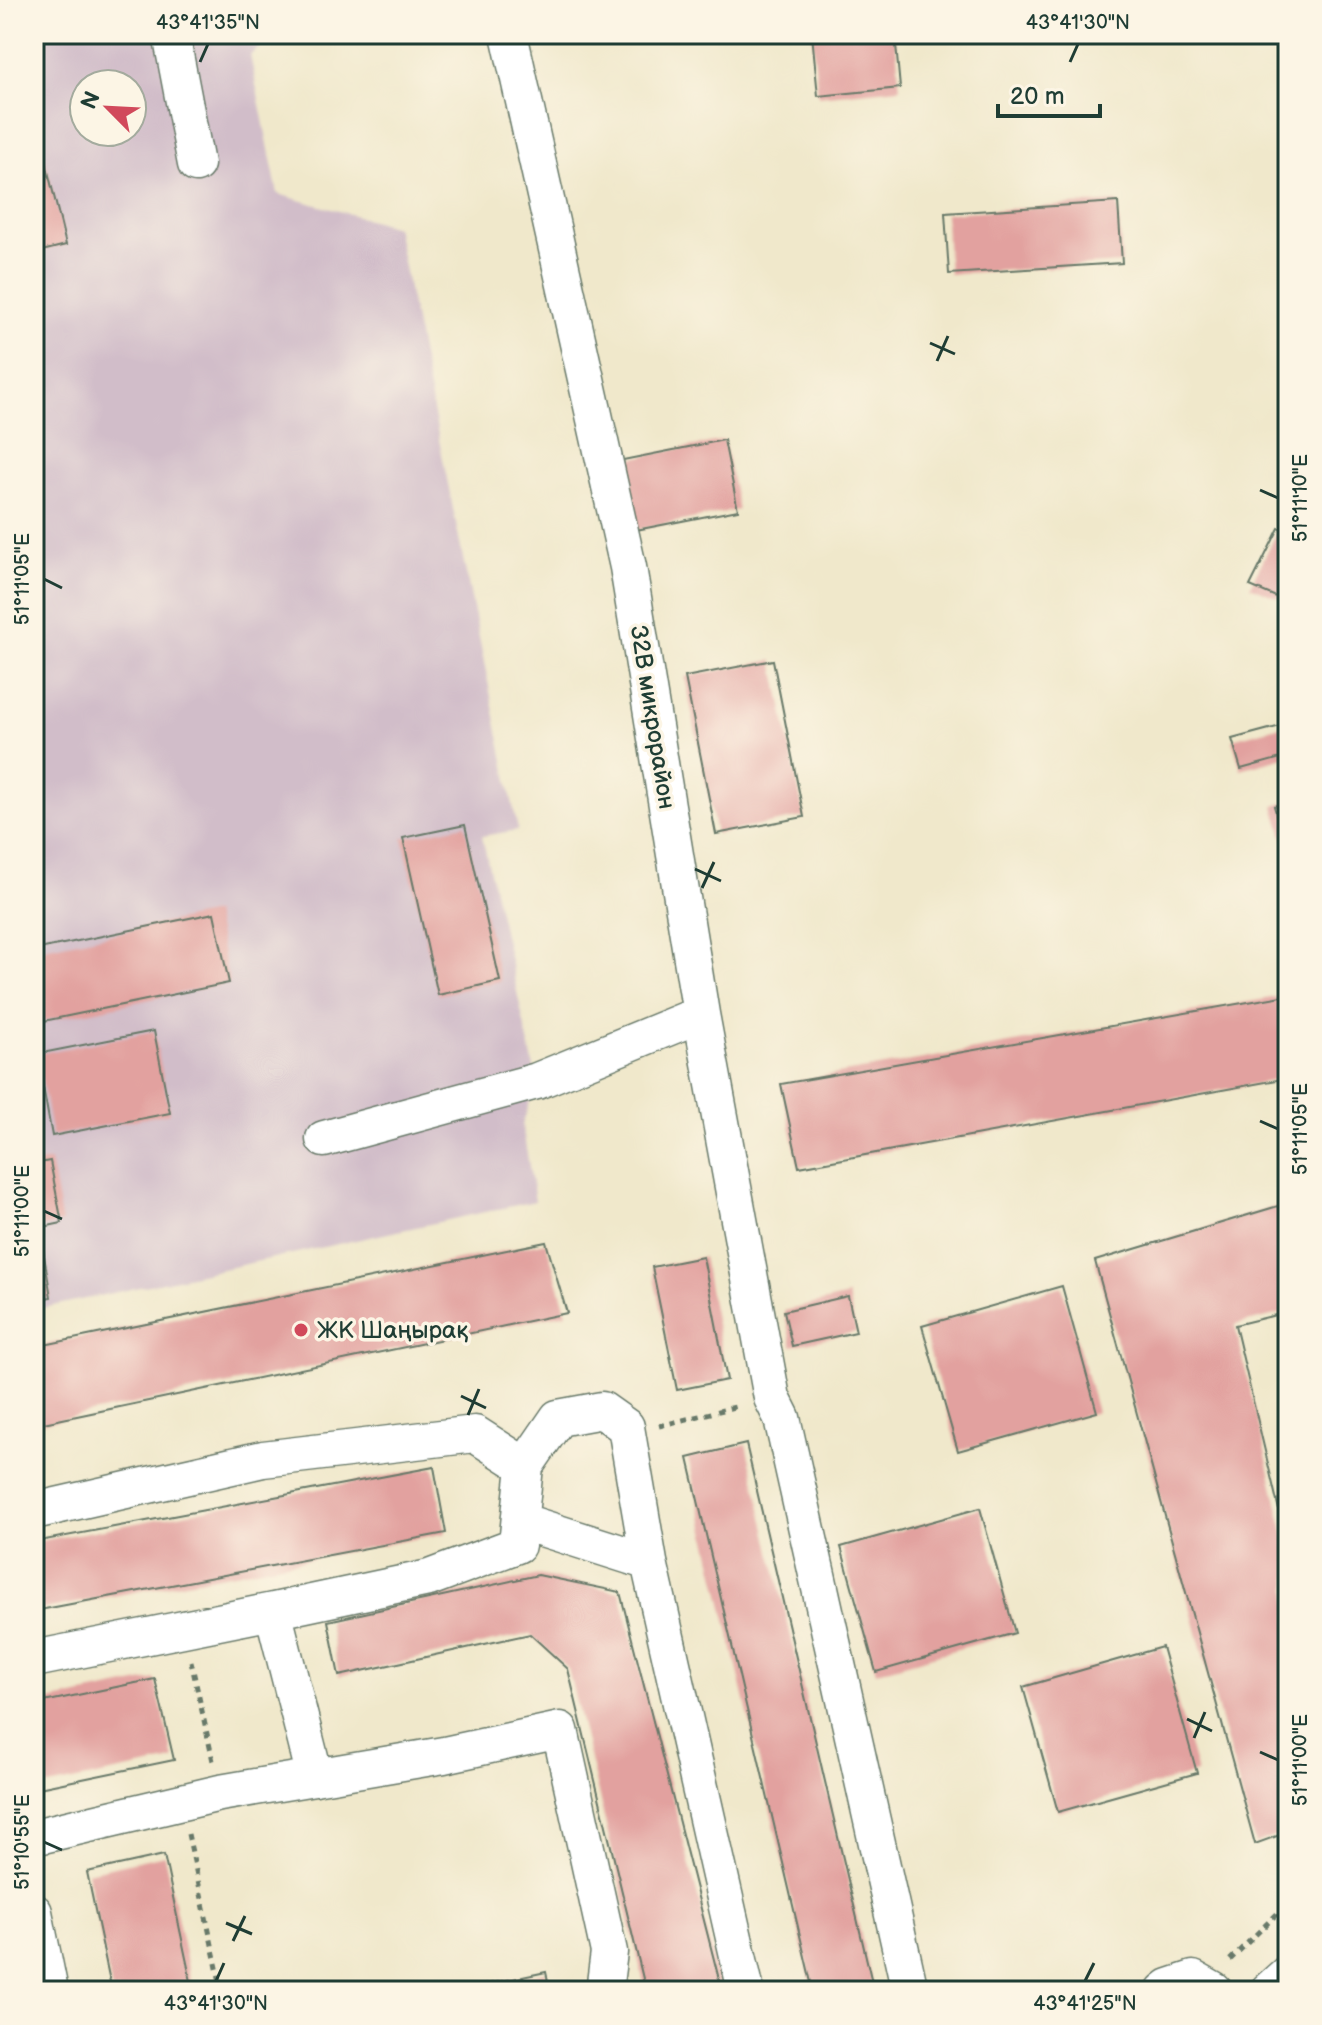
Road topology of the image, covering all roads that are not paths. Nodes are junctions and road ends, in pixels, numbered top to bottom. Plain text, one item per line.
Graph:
1 (171, 34) edge
2 (509, 34) edge
3 (196, 164) dead end
4 (701, 1014) junction
5 (324, 1139) dead end
6 (525, 1466) junction
7 (34, 1511) edge
8 (520, 1521) junction
9 (649, 1562) junction
10 (273, 1611) junction
11 (34, 1659) edge
12 (315, 1777) junction
13 (34, 1837) edge
14 (34, 1912) edge
15 (1288, 1973) edge
16 (1209, 1988) edge
17 (50, 1991) edge
18 (604, 1991) edge
19 (746, 1991) edge
20 (910, 1991) edge
21 (1164, 1991) edge
22 (1268, 1991) edge

1 - 3 street
2 - 4 street, 32В микрорайон
4 - 5 street
4 - 20 street, 32В микрорайон
6 - 7 street
6 - 8 street
6 - 9 street
8 - 9 street
8 - 10 street
9 - 19 street
10 - 11 street
10 - 12 street
12 - 13 street
12 - 18 street
14 - 17 street
15 - 22 street
16 - 21 street

